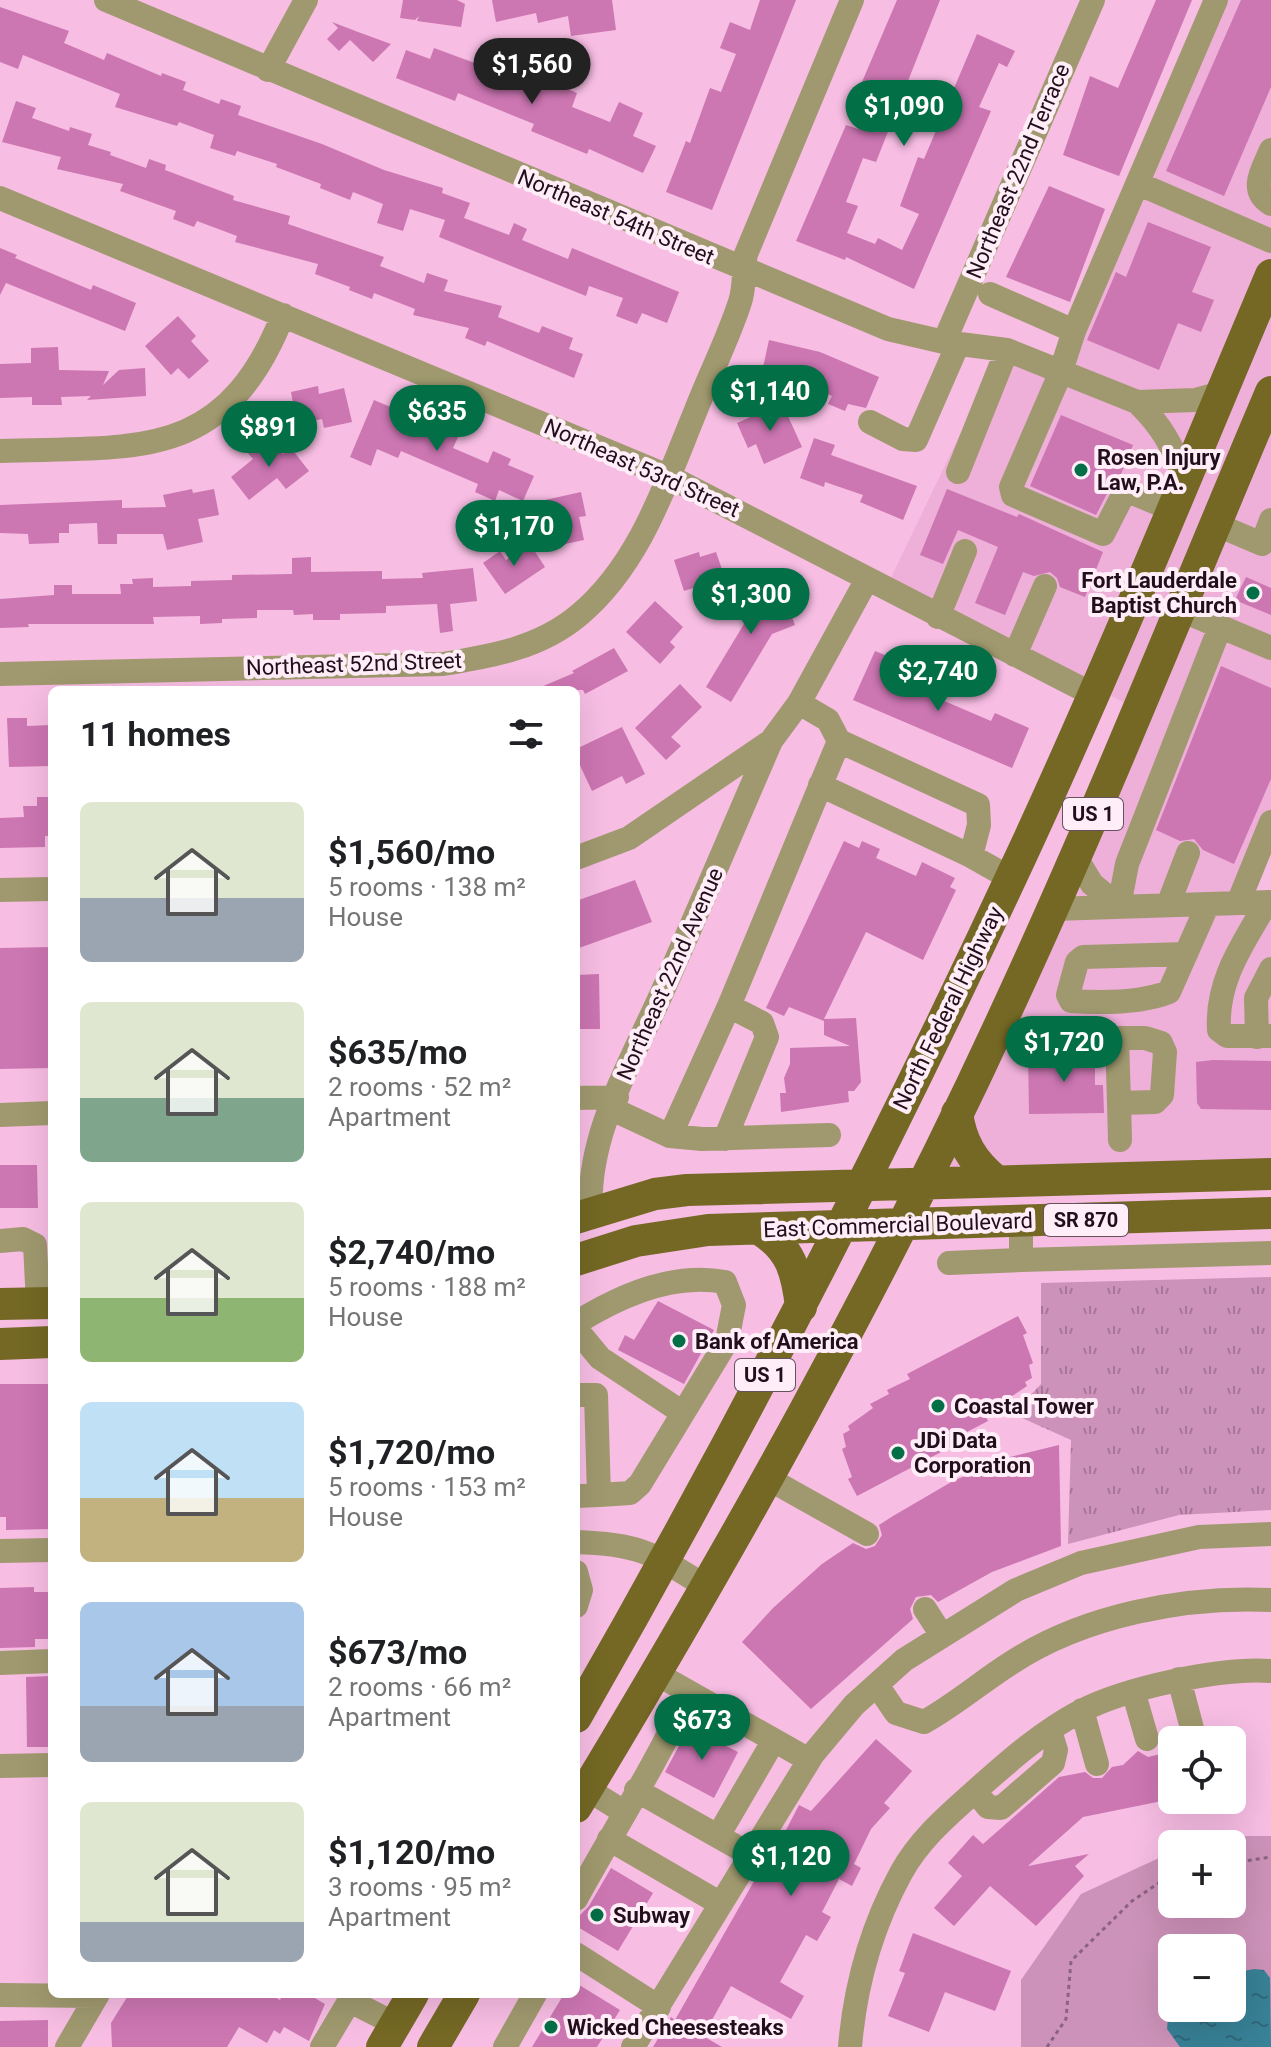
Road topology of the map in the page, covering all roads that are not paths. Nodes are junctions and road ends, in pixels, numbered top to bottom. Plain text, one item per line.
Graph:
1 (106, 0) edge
2 (306, 0) edge
3 (852, 0) edge
4 (1093, 0) edge
5 (1216, 0) edge
6 (268, 70) junction
7 (1271, 150) edge
8 (1139, 184) junction
9 (0, 198) edge
10 (1271, 204) edge
11 (1271, 241) edge
12 (743, 271) junction
13 (1271, 275) edge
14 (990, 294) dead end
15 (283, 315) junction
16 (1074, 331) junction
17 (951, 343) junction
18 (1007, 350) junction
19 (1060, 374) junction
20 (1271, 392) edge
21 (1221, 393) junction
22 (1137, 402) junction
23 (870, 422) dead end
24 (1264, 430) edge
25 (0, 451) edge
26 (958, 472) dead end
27 (668, 476) junction
28 (1184, 478) junction
29 (1171, 509) junction
30 (1271, 520) edge
31 (1215, 524) junction
32 (965, 551) dead end
33 (866, 581) junction
34 (1045, 586) dead end
35 (1178, 609) junction
36 (938, 617) junction
37 (1220, 627) junction
38 (1271, 648) edge
39 (1015, 655) junction
40 (0, 674) edge
41 (1092, 694) junction
42 (799, 703) junction
43 (771, 741) junction
44 (839, 741) junction
45 (820, 785) junction
46 (1271, 822) edge
47 (1188, 853) dead end
48 (580, 856) edge
49 (971, 856) junction
50 (1075, 856) junction
51 (1010, 878) junction
52 (48, 889) edge
53 (0, 890) edge
54 (1269, 902) edge
55 (1238, 903) junction
56 (1208, 904) junction
57 (1168, 905) junction
58 (1119, 906) junction
59 (1053, 909) junction
60 (1186, 954) dead end
61 (1271, 969) edge
62 (729, 1006) junction
63 (1264, 1037) edge
64 (994, 1038) junction
65 (1117, 1038) junction
66 (580, 1099) edge
67 (614, 1103) junction
68 (1119, 1103) junction
69 (48, 1113) edge
70 (957, 1113) junction
71 (0, 1115) edge
72 (829, 1135) dead end
73 (670, 1136) junction
74 (725, 1139) junction
75 (1120, 1140) dead end
76 (584, 1165) edge
77 (1271, 1174) edge
78 (995, 1180) junction
79 (923, 1184) junction
80 (863, 1186) junction
81 (1271, 1213) edge
82 (584, 1215) edge
83 (1021, 1222) junction
84 (900, 1226) junction
85 (842, 1227) junction
86 (759, 1229) junction
87 (0, 1241) edge
88 (1271, 1253) edge
89 (580, 1259) edge
90 (1021, 1260) junction
91 (949, 1263) dead end
92 (45, 1303) edge
93 (0, 1304) edge
94 (801, 1307) junction
95 (580, 1324) edge
96 (580, 1331) edge
97 (48, 1342) edge
98 (0, 1344) edge
99 (612, 1368) junction
100 (586, 1395) edge
101 (683, 1413) junction
102 (769, 1479) junction
103 (587, 1496) edge
104 (867, 1534) dead end
105 (1271, 1534) edge
106 (580, 1542) edge
107 (48, 1550) edge
108 (0, 1551) edge
109 (665, 1562) junction
110 (708, 1588) junction
111 (1271, 1600) edge
112 (925, 1609) dead end
113 (941, 1634) junction
114 (48, 1661) edge
115 (0, 1663) edge
116 (1271, 1671) edge
117 (657, 1674) junction
118 (1179, 1679) junction
119 (877, 1685) junction
120 (689, 1693) junction
121 (1134, 1694) junction
122 (580, 1710) edge
123 (1082, 1710) junction
124 (1191, 1726) edge
125 (1147, 1739) dead end
126 (774, 1740) junction
127 (809, 1760) junction
128 (1097, 1764) dead end
129 (48, 1765) edge
130 (0, 1766) edge
131 (636, 1790) junction
132 (582, 1798) edge
133 (624, 1812) junction
134 (718, 1836) junction
135 (609, 1839) junction
136 (751, 1855) junction
137 (580, 1892) edge
138 (721, 1904) junction
139 (580, 1957) edge
140 (0, 1995) edge
141 (48, 1995) edge
142 (96, 1998) edge
143 (411, 1998) edge
144 (462, 1998) edge
145 (533, 1998) edge
146 (659, 2007) junction
147 (389, 2036) edge
148 (67, 2047) edge
149 (322, 2047) edge
150 (433, 2047) edge
151 (505, 2047) edge
152 (633, 2047) edge
153 (850, 2047) edge

1 - 6 street, Northeast 54th Street
2 - 6 street
3 - 12 street
4 - 17 street, Northeast 22nd Terrace
5 - 8 street
6 - 12 street, Northeast 54th Street
7 - 10 street
8 - 11 street
8 - 16 street
9 - 15 street, Northeast 53rd Street
12 - 17 street, Northeast 54th Street
12 - 27 street
13 - 21 main road, North Federal Highway / US 1
14 - 16 street
15 - 25 street
15 - 27 street, Northeast 53rd Street
16 - 19 street
17 - 18 street, Northeast 54th Street
17 - 23 street, Northeast 22nd Terrace
18 - 19 street, Northeast 54th Street
18 - 26 street
19 - 22 street, Northeast 54th Street
19 - 29 street
20 - 24 main road, US 1
21 - 22 street, Northeast 54th Street
21 - 28 main road, North Federal Highway / US 1
22 - 28 street, Northeast 54th Street
24 - 31 main road, US 1
27 - 33 street, Northeast 53rd Street
27 - 40 street, Northeast 52nd Street
28 - 29 main road, North Federal Highway / US 1
29 - 41 main road, North Federal Highway / US 1
30 - 31 street
31 - 35 main road, US 1
32 - 36 street
33 - 36 street, Northeast 53rd Street
33 - 42 street
34 - 39 street
35 - 37 street
35 - 50 main road, US 1
36 - 39 street, Northeast 53rd Street
37 - 38 street
37 - 58 street
39 - 41 street, Northeast 53rd Street
41 - 51 main road, North Federal Highway / US 1
42 - 43 street
42 - 44 street
43 - 48 street
43 - 67 street, Northeast 22nd Avenue
44 - 45 street
44 - 49 street
45 - 49 street
45 - 62 street
46 - 55 street
47 - 57 street
49 - 51 street
50 - 58 street
50 - 59 main road, US 1
51 - 80 main road, North Federal Highway / US 1
52 - 53 street
54 - 55 street
54 - 63 street
55 - 56 street
56 - 57 street
56 - 60 street
57 - 58 street
58 - 59 street
59 - 64 main road, US 1
61 - 63 street
62 - 73 street
62 - 74 street
64 - 65 street
64 - 70 main road, US 1
65 - 68 street
65 - 68 street
66 - 67 street
67 - 73 street
67 - 76 street, Northeast 22nd Avenue
68 - 75 street
69 - 71 street
70 - 78 main road
70 - 79 main road, US 1
72 - 74 street
73 - 74 street
76 - 82 street, Northeast 22nd Avenue
77 - 78 main road, East Commercial Boulevard / SR 870
78 - 79 main road, East Commercial Boulevard / SR 870
79 - 80 main road, East Commercial Boulevard / SR 870
79 - 84 main road, US 1
80 - 82 main road, East Commercial Boulevard / SR 870
80 - 85 main road, North Federal Highway / US 1
81 - 83 main road, East Commercial Boulevard / SR 870
83 - 84 main road, East Commercial Boulevard / SR 870
83 - 90 street
84 - 85 main road, East Commercial Boulevard / SR 870
84 - 102 main road, US 1
85 - 86 main road, East Commercial Boulevard / SR 870
85 - 94 main road, North Federal Highway / US 1
86 - 89 main road, East Commercial Boulevard / SR 870
86 - 94 main road
87 - 92 street
88 - 90 street
90 - 91 street
92 - 93 main road
94 - 109 main road, North Federal Highway / US 1
95 - 101 street
96 - 99 street
97 - 98 main road
99 - 100 street
99 - 101 street
100 - 103 street
101 - 103 street
102 - 104 street
102 - 110 main road, US 1
105 - 113 street
106 - 109 street
107 - 108 street
109 - 110 street
109 - 122 main road, North Federal Highway / US 1
110 - 117 main road, US 1
111 - 119 street
112 - 113 street
113 - 119 street
114 - 115 street
116 - 118 street
117 - 120 street
117 - 132 main road, US 1
118 - 121 street
118 - 124 street
119 - 127 street
120 - 126 street
120 - 131 street
121 - 123 street
121 - 125 street
123 - 128 street
123 - 153 street
126 - 127 street
126 - 134 street
127 - 136 street
129 - 130 street
131 - 133 street
131 - 134 street
132 - 133 street
133 - 135 street
134 - 136 street
135 - 137 street
135 - 138 street
136 - 138 street
138 - 146 street
139 - 146 street
140 - 141 street
142 - 148 street
143 - 147 main road
144 - 150 main road
145 - 151 street
146 - 152 street
147 - 149 street

